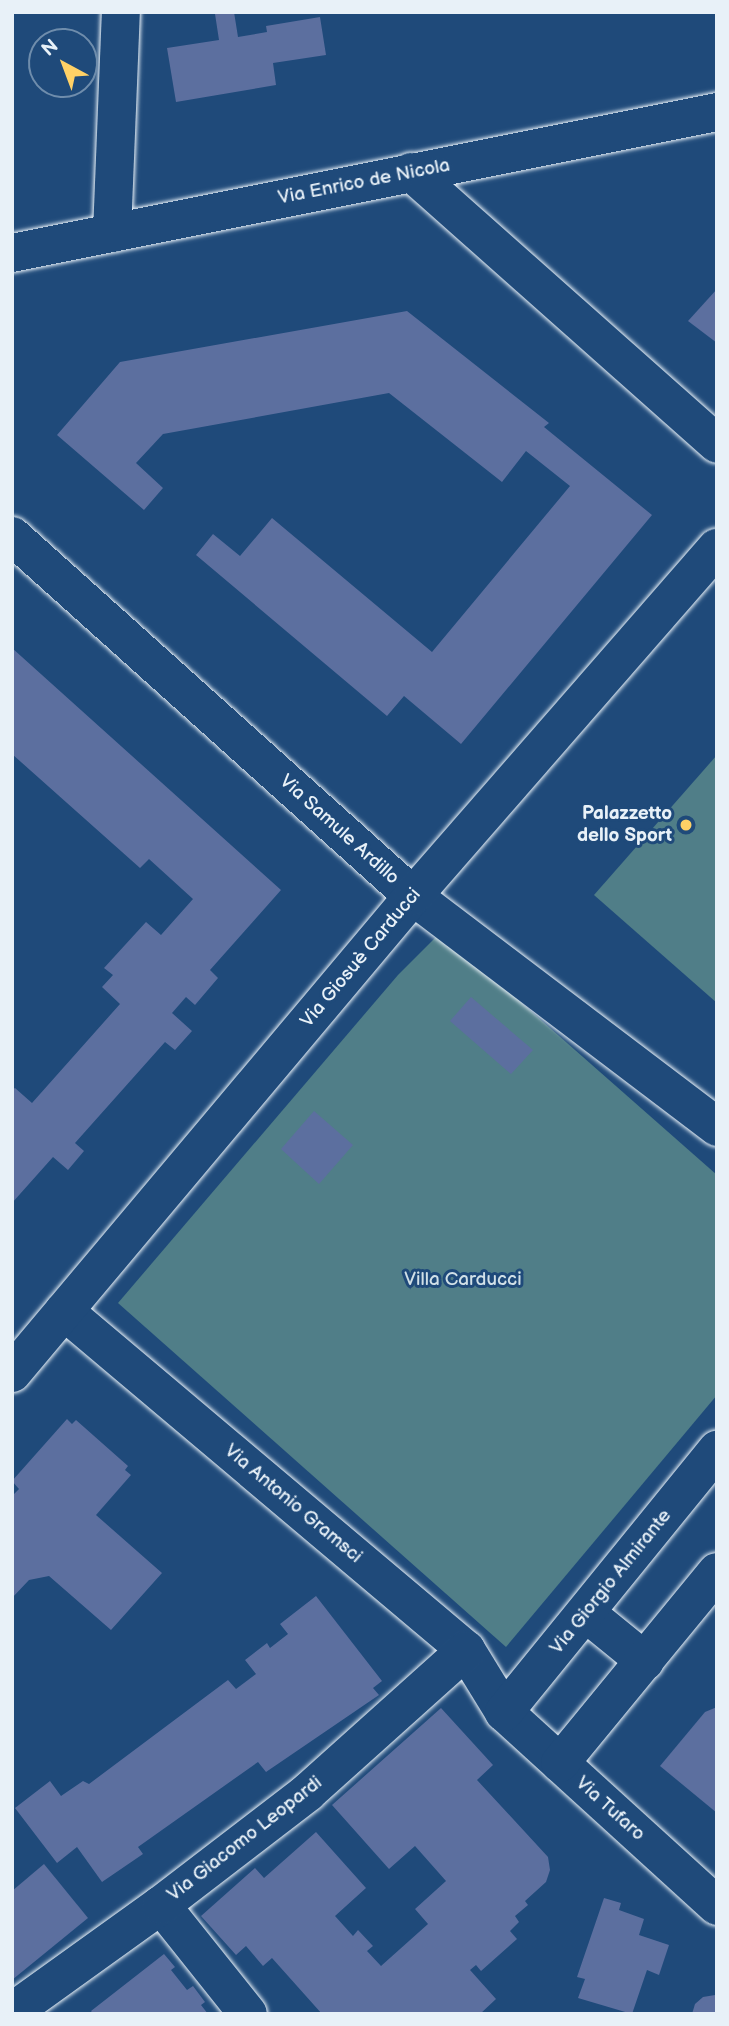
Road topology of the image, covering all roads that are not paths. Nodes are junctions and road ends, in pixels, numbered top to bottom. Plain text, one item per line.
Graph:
1 (121, 12) edge
2 (717, 112) edge
3 (411, 172) junction
4 (112, 233) junction
5 (12, 253) edge
6 (717, 444) edge
7 (12, 536) edge
8 (717, 548) edge
9 (413, 896) junction
10 (717, 1127) edge
11 (64, 1311) junction
12 (12, 1373) edge
13 (717, 1450) edge
14 (717, 1572) edge
15 (586, 1613) junction
16 (466, 1650) junction
17 (645, 1661) junction
18 (504, 1712) junction
19 (560, 1763) junction
20 (161, 1905) junction
21 (717, 1906) edge
22 (12, 2012) edge
23 (248, 2014) edge

1 - 4 street
2 - 3 street, Via Enrico de Nicola
3 - 4 street, Via Enrico de Nicola
3 - 6 street
4 - 5 street, Via Enrico de Nicola
7 - 9 street, Via Samule Ardillo
8 - 9 street, Via Giosuè Carducci
9 - 10 street, Via Samule Ardillo
9 - 11 street, Via Giosuè Carducci
11 - 12 street, Via Giosuè Carducci
11 - 16 street, Via Antonio Gramsci
13 - 15 street, Via Giorgio Almirante
14 - 17 street
15 - 17 street
15 - 18 street, Via Giorgio Almirante
16 - 18 street, Via Antonio Gramsci
16 - 20 street, Via Giacomo Leopardi
17 - 19 street
18 - 19 street, Via Tufaro
19 - 21 street, Via Tufaro
20 - 22 street, Via Giacomo Leopardi
20 - 23 street

